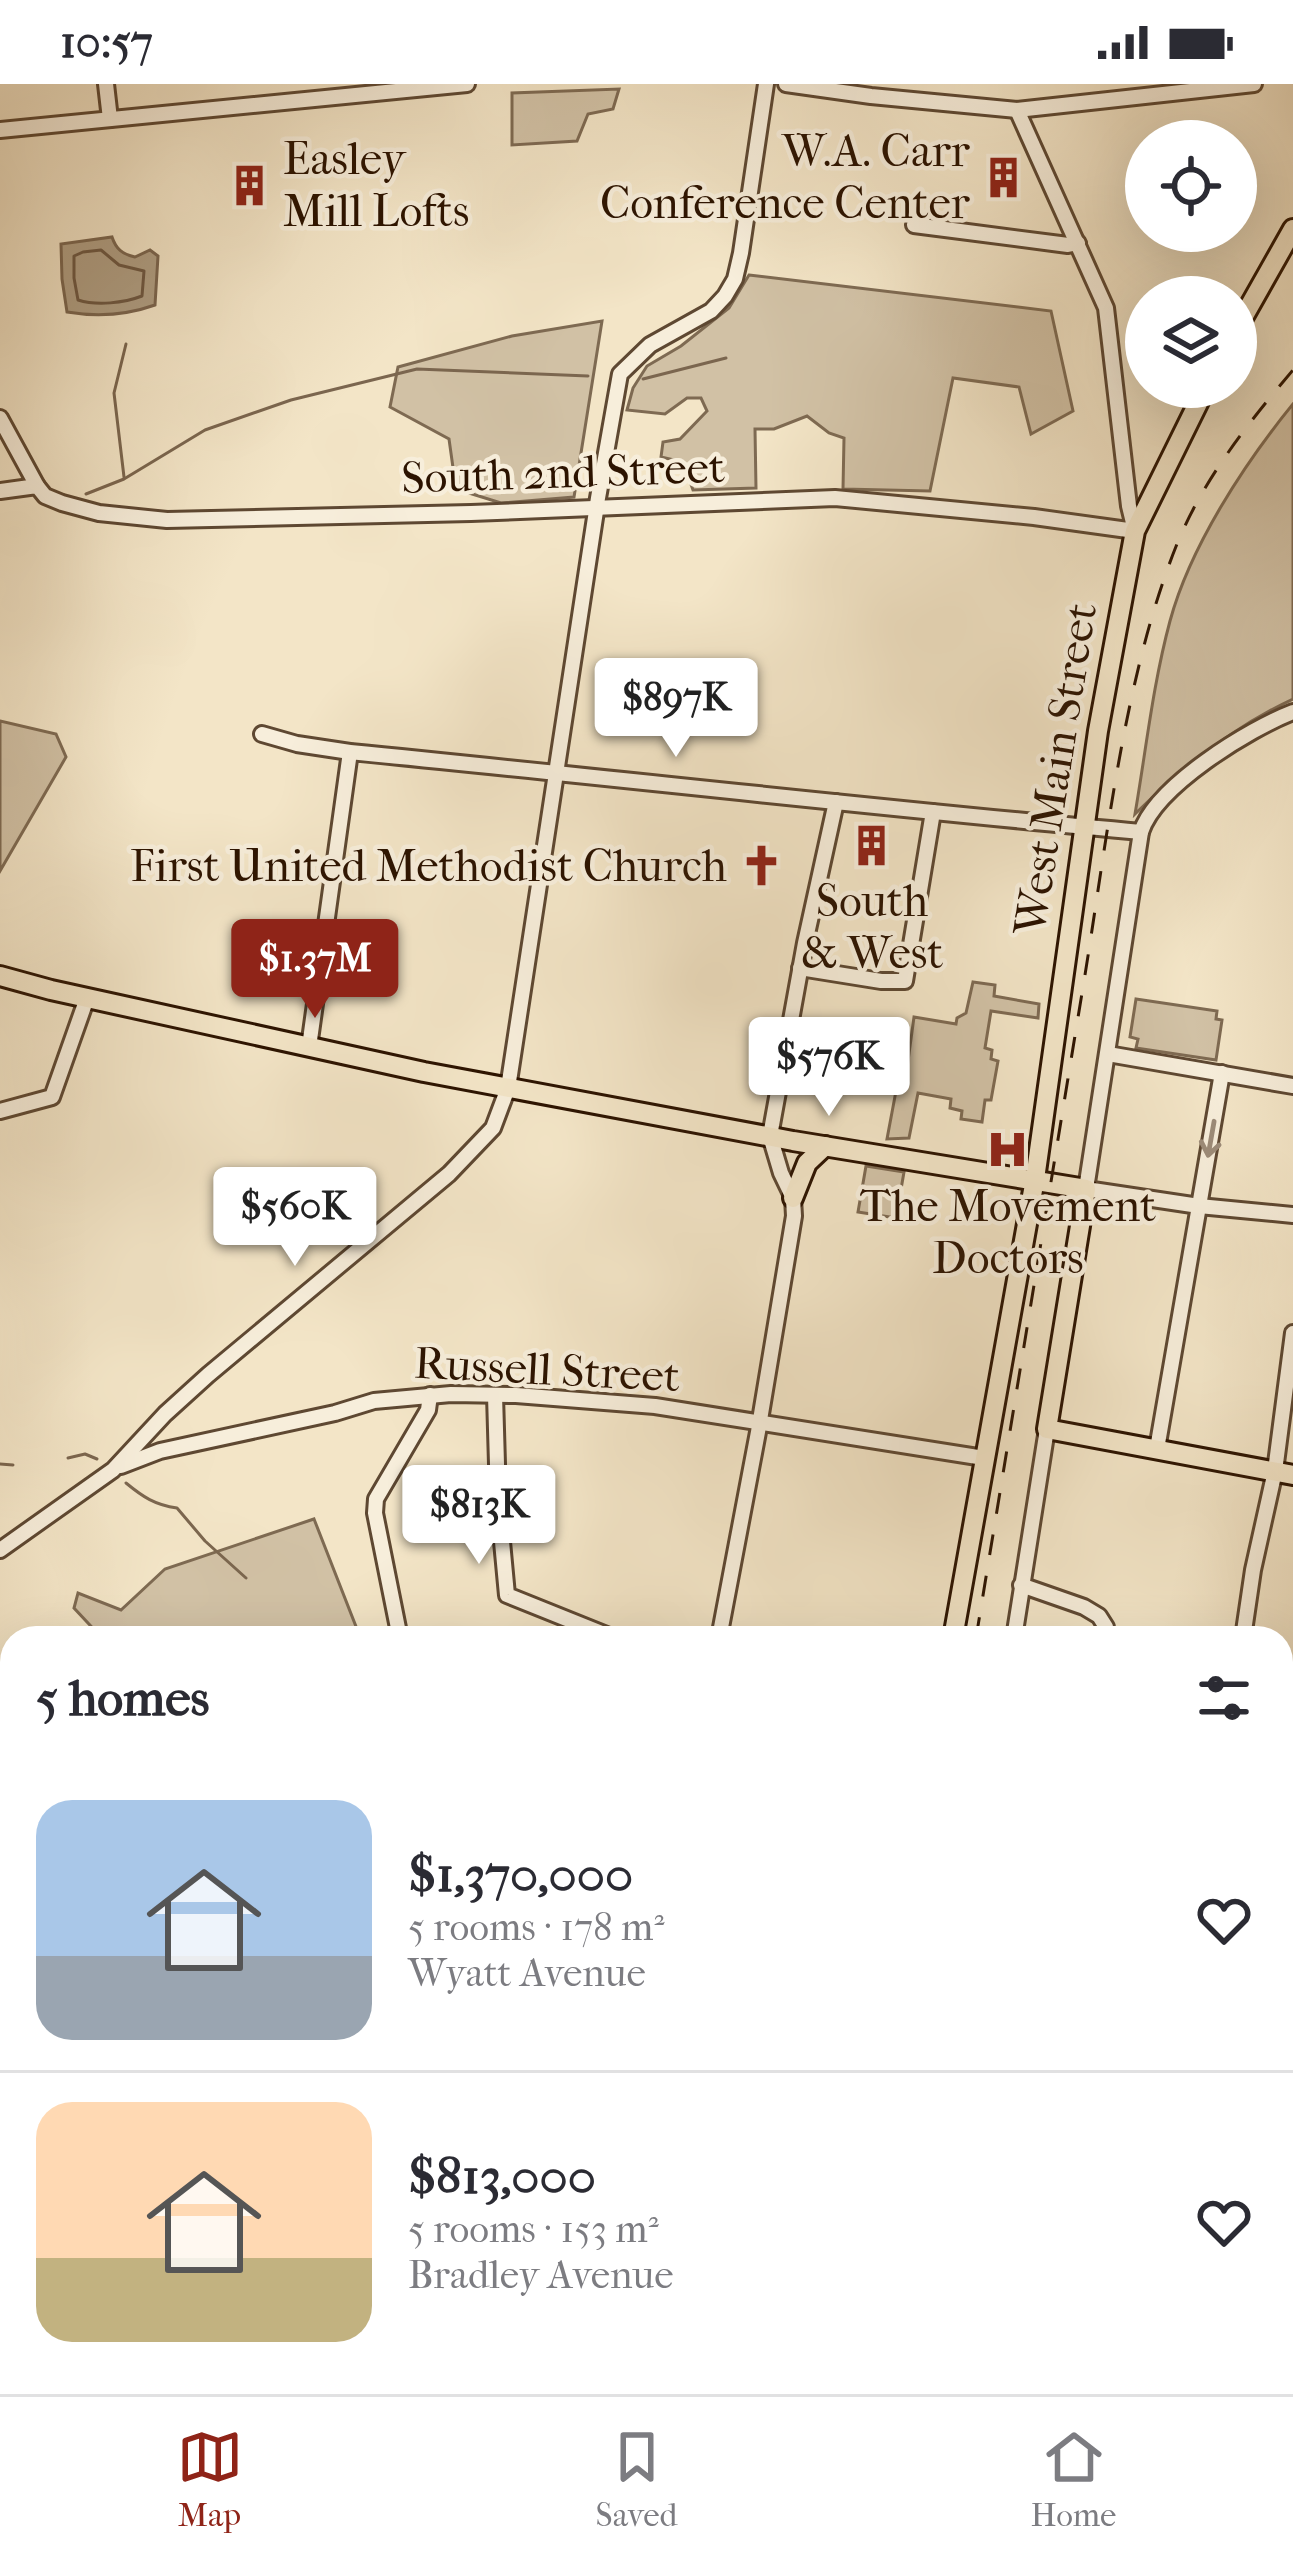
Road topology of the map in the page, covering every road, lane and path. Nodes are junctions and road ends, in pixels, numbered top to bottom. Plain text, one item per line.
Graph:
1 (106, 84) edge
2 (467, 84) edge
3 (766, 84) edge
4 (786, 84) edge
5 (1254, 84) edge
6 (847, 88) edge
7 (317, 91) edge
8 (1017, 110) junction
9 (110, 119) junction
10 (0, 130) edge
11 (914, 225) dead end
12 (1293, 229) edge
13 (1078, 243) junction
14 (1257, 293) edge
15 (1196, 408) edge
16 (0, 418) edge
17 (37, 486) junction
18 (0, 490) edge
19 (596, 508) junction
20 (1136, 531) junction
21 (1293, 712) edge
22 (262, 734) dead end
23 (350, 752) junction
24 (555, 772) junction
25 (836, 802) junction
26 (933, 812) junction
27 (1084, 827) junction
28 (1141, 832) junction
29 (800, 968) junction
30 (0, 976) edge
31 (87, 998) junction
32 (309, 1047) junction
33 (1108, 1054) junction
34 (1222, 1073) junction
35 (1293, 1086) edge
36 (508, 1088) junction
37 (0, 1111) edge
38 (770, 1136) junction
39 (825, 1146) junction
40 (1035, 1179) junction
41 (1086, 1189) junction
42 (793, 1198) junction
43 (1199, 1206) junction
44 (1293, 1215) edge
45 (1293, 1333) edge
46 (1290, 1373) edge
47 (430, 1395) junction
48 (495, 1395) junction
49 (760, 1422) junction
50 (1047, 1429) junction
51 (1157, 1449) junction
52 (985, 1458) junction
53 (113, 1470) junction
54 (1284, 1473) edge
55 (0, 1550) edge
56 (1021, 1586) junction
57 (398, 1626) edge
58 (584, 1626) edge
59 (720, 1626) edge
60 (955, 1626) edge
61 (1016, 1626) edge
62 (1105, 1626) edge
63 (1245, 1626) edge

1 - 9 street
2 - 7 street
3 - 19 street
4 - 6 street
5 - 8 street
6 - 8 street
7 - 9 street
8 - 13 street
9 - 10 street
11 - 13 street
12 - 14 main road
13 - 20 street
15 - 20 main road, West Main Street
16 - 17 street
17 - 18 street
17 - 19 street, South 2nd Street
19 - 20 street, South 2nd Street
19 - 24 street
20 - 27 main road, West Main Street
21 - 28 street
22 - 23 street
23 - 24 street
23 - 32 street
24 - 25 street
24 - 36 street
25 - 26 street
25 - 29 street
26 - 27 street
26 - 29 street
27 - 28 street
27 - 40 main road, West Main Street
28 - 33 street
29 - 38 street
30 - 31 main road
31 - 32 main road
31 - 37 street
32 - 36 main road
33 - 34 street
33 - 41 street
34 - 35 street
34 -> 43 street
36 - 38 main road
36 - 53 street
38 - 39 main road
38 - 42 street
39 - 40 main road
39 - 42 main road
40 - 41 main road
40 - 52 main road, West Main Street
41 - 43 street
41 - 50 main road
42 - 49 street
43 - 44 street
43 - 51 street
45 - 46 street
46 - 54 street
47 - 48 street, Russell Street
47 - 53 street, Russell Street
47 - 57 street
48 - 49 street, Russell Street
48 - 58 street
49 - 52 street, Russell Street
49 - 59 street
50 - 51 main road
50 - 56 street
51 - 54 main road
52 - 60 main road, West Main Street
53 - 55 street
54 - 63 street
56 - 61 street
56 - 62 street

